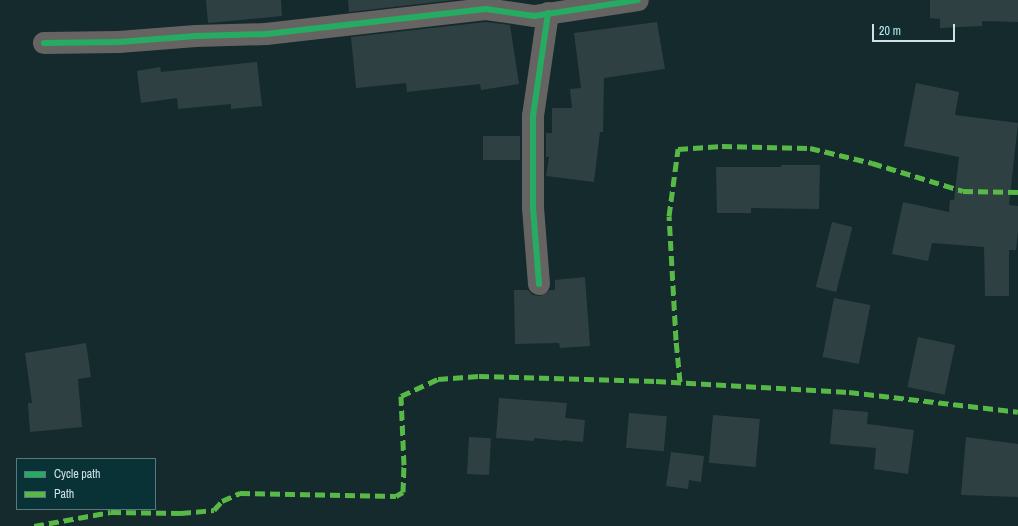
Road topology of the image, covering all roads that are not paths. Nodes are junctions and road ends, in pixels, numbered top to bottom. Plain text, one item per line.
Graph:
1 (638, 0) edge
2 (548, 14) junction
3 (44, 43) dead end
4 (539, 284) dead end

1 - 2 street
2 - 3 street
2 - 4 street

